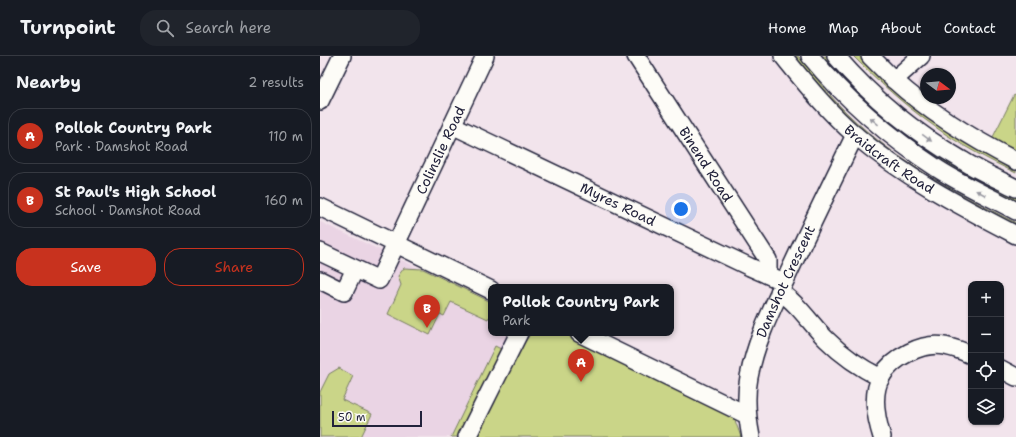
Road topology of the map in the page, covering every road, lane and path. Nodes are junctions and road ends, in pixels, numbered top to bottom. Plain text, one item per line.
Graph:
1 (342, 56) edge
2 (485, 56) edge
3 (636, 56) edge
4 (783, 56) edge
5 (810, 56) edge
6 (836, 56) edge
7 (870, 56) edge
8 (921, 56) edge
9 (894, 80) junction
10 (320, 101) edge
11 (452, 125) junction
12 (855, 135) junction
13 (1016, 161) edge
14 (1016, 188) edge
15 (320, 207) edge
16 (1016, 211) edge
17 (1016, 235) edge
18 (396, 244) junction
19 (320, 252) edge
20 (355, 269) junction
21 (768, 275) junction
22 (320, 280) edge
23 (782, 287) junction
24 (488, 289) edge
25 (518, 336) edge
26 (585, 336) edge
27 (968, 354) edge
28 (1004, 371) edge
29 (1016, 377) edge
30 (881, 378) junction
31 (747, 414) junction
32 (467, 437) edge
33 (751, 437) edge
34 (882, 437) edge

1 - 10 street
2 - 11 street, Colinslie Road
3 - 21 street, Binend Road
4 - 12 street, Braidcraft Road
16 -> 5 street, Braidcraft Road
6 -> 14 street
7 - 9 street
8 - 9 street
9 - 13 street
11 - 18 street, Colinslie Road
11 - 21 street, Myres Road
12 - 17 street, Braidcraft Road
12 - 23 street, Damshot Crescent
15 - 18 street
18 - 20 street, Colinslie Road
18 - 24 street
19 - 20 street
20 - 22 street
21 - 23 street, Myres Road
23 - 30 street
23 - 31 street, Damshot Crescent
25 - 32 street
26 - 31 street
27 - 30 street
28 - 29 street
30 - 34 street
31 - 33 street, Damshot Crescent

